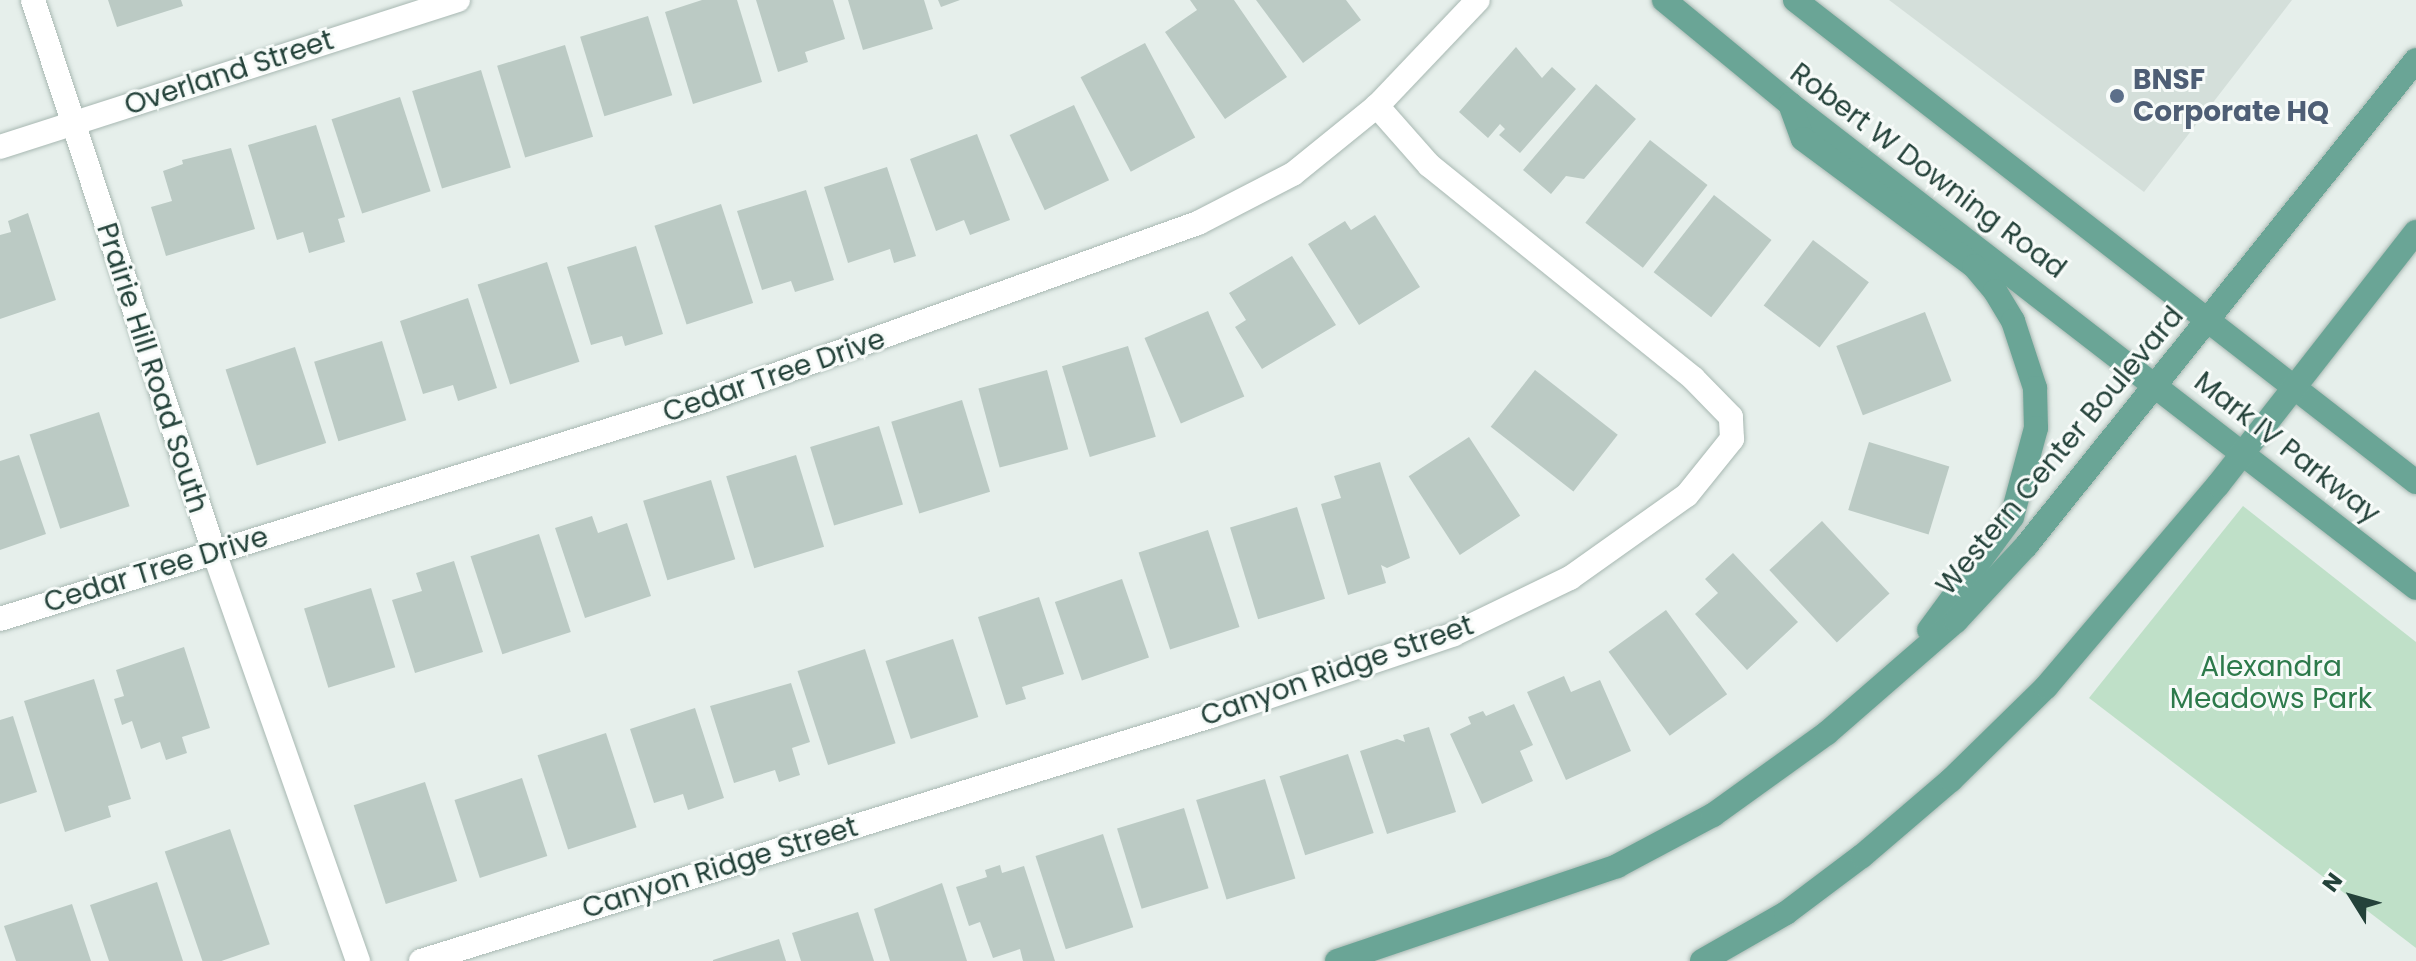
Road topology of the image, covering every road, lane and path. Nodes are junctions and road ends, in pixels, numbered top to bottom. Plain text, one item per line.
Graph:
1 (33, 0) edge
2 (458, 0) edge
3 (1478, 0) edge
4 (1664, 0) edge
5 (1795, 0) edge
6 (2416, 60) edge
7 (1790, 104) junction
8 (1377, 106) junction
9 (70, 124) junction
10 (0, 147) edge
11 (2416, 232) edge
12 (2212, 319) junction
13 (2158, 384) junction
14 (2293, 389) junction
15 (2244, 453) junction
16 (2416, 482) edge
17 (214, 552) junction
18 (2416, 588) edge
19 (0, 619) edge
20 (1899, 672) junction
21 (358, 961) edge
22 (421, 961) edge
23 (1337, 961) edge
24 (1702, 961) edge

1 - 9 street, Prairie Hill Road South
2 - 9 street, Overland Street
3 - 8 street, Cedar Tree Drive
4 - 7 main road, Robert W Downing Road
5 - 12 main road, Robert W Downing Road
6 - 12 main road, Western Center Boulevard
7 - 13 main road, Robert W Downing Road
7 - 20 main road
8 - 17 street, Cedar Tree Drive
8 - 22 street, Canyon Ridge Street
9 - 10 street, Overland Street
9 - 17 street, Prairie Hill Road South
11 - 14 main road
12 - 13 main road, Western Center Boulevard
12 - 14 main road, Mark IV Parkway
13 - 15 main road, Mark IV Parkway
13 - 20 main road, Western Center Boulevard
14 - 15 main road
14 - 16 main road, Mark IV Parkway
15 - 18 main road, Mark IV Parkway
15 - 24 main road
17 - 19 street, Cedar Tree Drive
17 - 21 street, Prairie Hill Road South
20 - 23 main road, Western Center Boulevard

